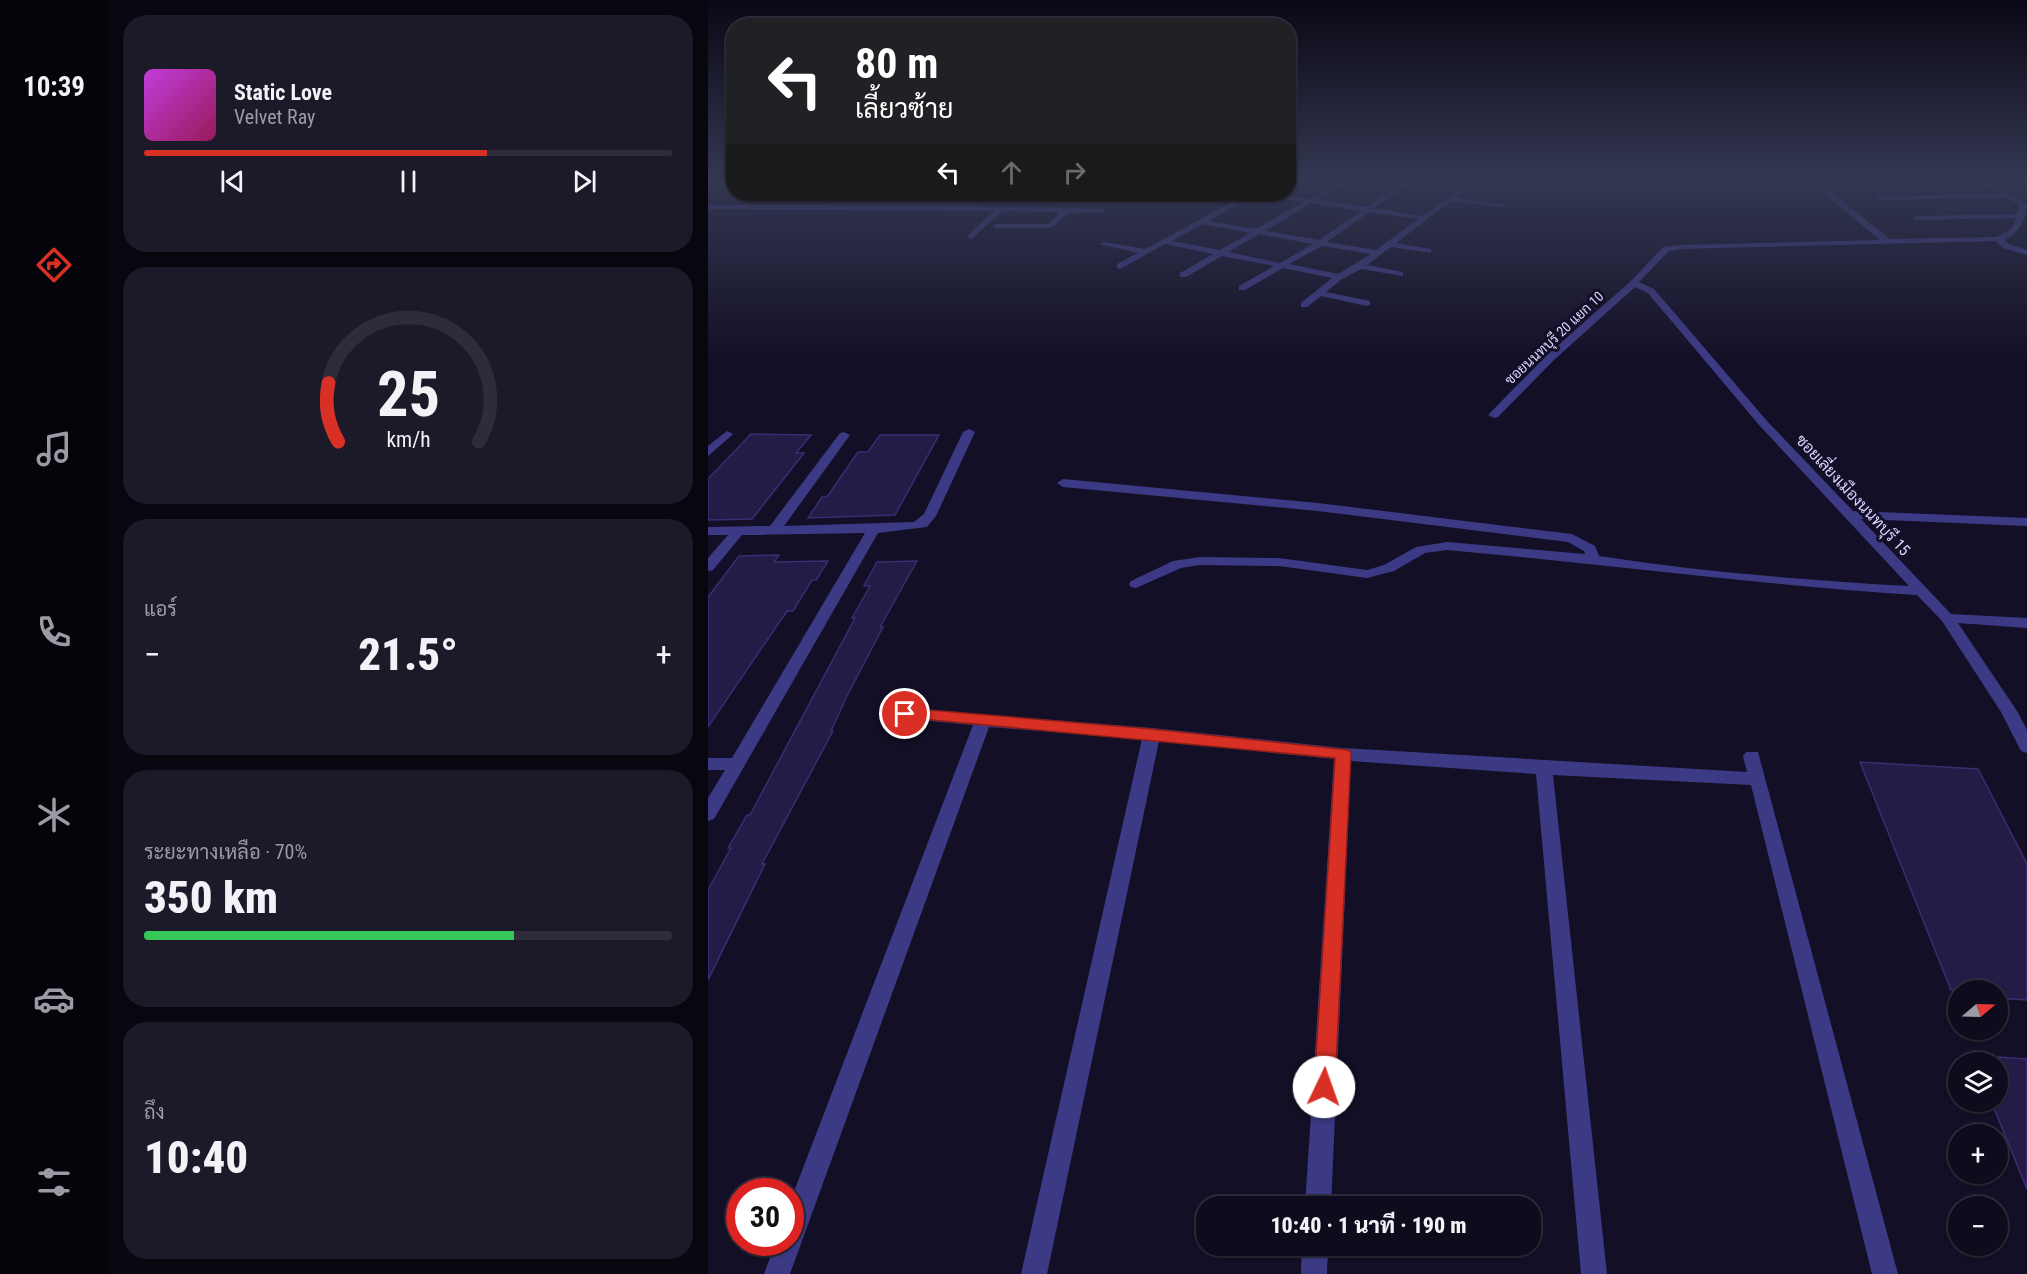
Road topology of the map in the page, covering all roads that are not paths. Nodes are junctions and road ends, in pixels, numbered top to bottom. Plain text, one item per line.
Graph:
1 (1244, 241) edge
2 (1311, 241) edge
3 (1392, 241) edge
4 (1873, 241) edge
5 (2001, 241) edge
6 (1166, 242) joint
7 (1319, 243) junction
8 (1103, 244) dead end
9 (1389, 244) junction
10 (1428, 250) dead end
11 (1147, 252) junction
12 (1226, 253) junction
13 (1378, 253) junction
14 (2027, 253) edge
15 (1280, 265) junction
16 (1120, 266) dead end
17 (1360, 266) junction
18 (1400, 274) dead end
19 (1183, 275) dead end
20 (1339, 277) junction
21 (1634, 283) junction
22 (1242, 288) dead end
23 (1320, 293) junction
24 (1367, 303) dead end
25 (1304, 305) dead end
26 (1494, 415) dead end
27 (969, 432) dead end
28 (727, 434) dead end
29 (844, 435) dead end
30 (708, 452) edge
31 (1063, 483) dead end
32 (1851, 515) junction
33 (2027, 522) edge
34 (775, 529) junction
35 (874, 529) junction
36 (739, 530) junction
37 (708, 531) edge
38 (1593, 559) junction
39 (708, 567) edge
40 (1136, 584) dead end
41 (1920, 591) junction
42 (1947, 618) junction
43 (2027, 623) edge
44 (905, 714) dead end
45 (983, 722) junction
46 (1152, 734) junction
47 (2027, 747) edge
48 (1344, 753) junction
49 (1752, 756) dead end
50 (708, 764) edge
51 (738, 764) junction
52 (1544, 768) junction
53 (1757, 779) junction
54 (708, 814) edge
55 (1319, 1196) edge
56 (804, 1200) edge
57 (784, 1256) edge
58 (1315, 1256) edge
59 (777, 1274) edge
60 (1034, 1274) edge
61 (1314, 1274) edge
62 (1594, 1274) edge
63 (1885, 1274) edge

1 - 12 street
2 - 7 street
3 - 9 street
4 - 21 street, ซอยนนทบุรี 20 แยก 10
5 - 14 street
6 - 11 street
6 - 12 street
7 - 13 street
7 - 15 street
8 - 11 street
9 - 10 street
9 - 13 street
11 - 16 street
12 - 15 street
12 - 19 street
13 - 17 street
15 - 20 street
15 - 22 street
17 - 18 street
17 - 20 street
20 - 23 street
21 - 26 street, ซอยนนทบุรี 20 แยก 10
21 - 32 street, ซอยเลี่ยงเมืองนนทบุรี 15
23 - 24 street
23 - 25 street
27 - 35 street
28 - 30 street
29 - 34 street
31 - 38 street
32 - 33 street
32 - 41 street, ซอยเลี่ยงเมืองนนทบุรี 15
34 - 35 street
34 - 36 street
35 - 51 street
36 - 37 street
36 - 39 street
38 - 40 street
38 - 41 street
41 - 42 street, ซอยเลี่ยงเมืองนนทบุรี 15
42 - 43 street
42 - 47 street, ซอยเลี่ยงเมืองนนทบุรี 15
44 - 45 street
45 - 46 street
45 - 56 street
46 - 48 street
46 - 60 street
48 - 52 street
48 - 55 street
49 - 53 street
50 - 51 street
51 - 54 street
52 - 53 street
52 - 62 street
53 - 63 street
57 - 59 street
58 - 61 street

